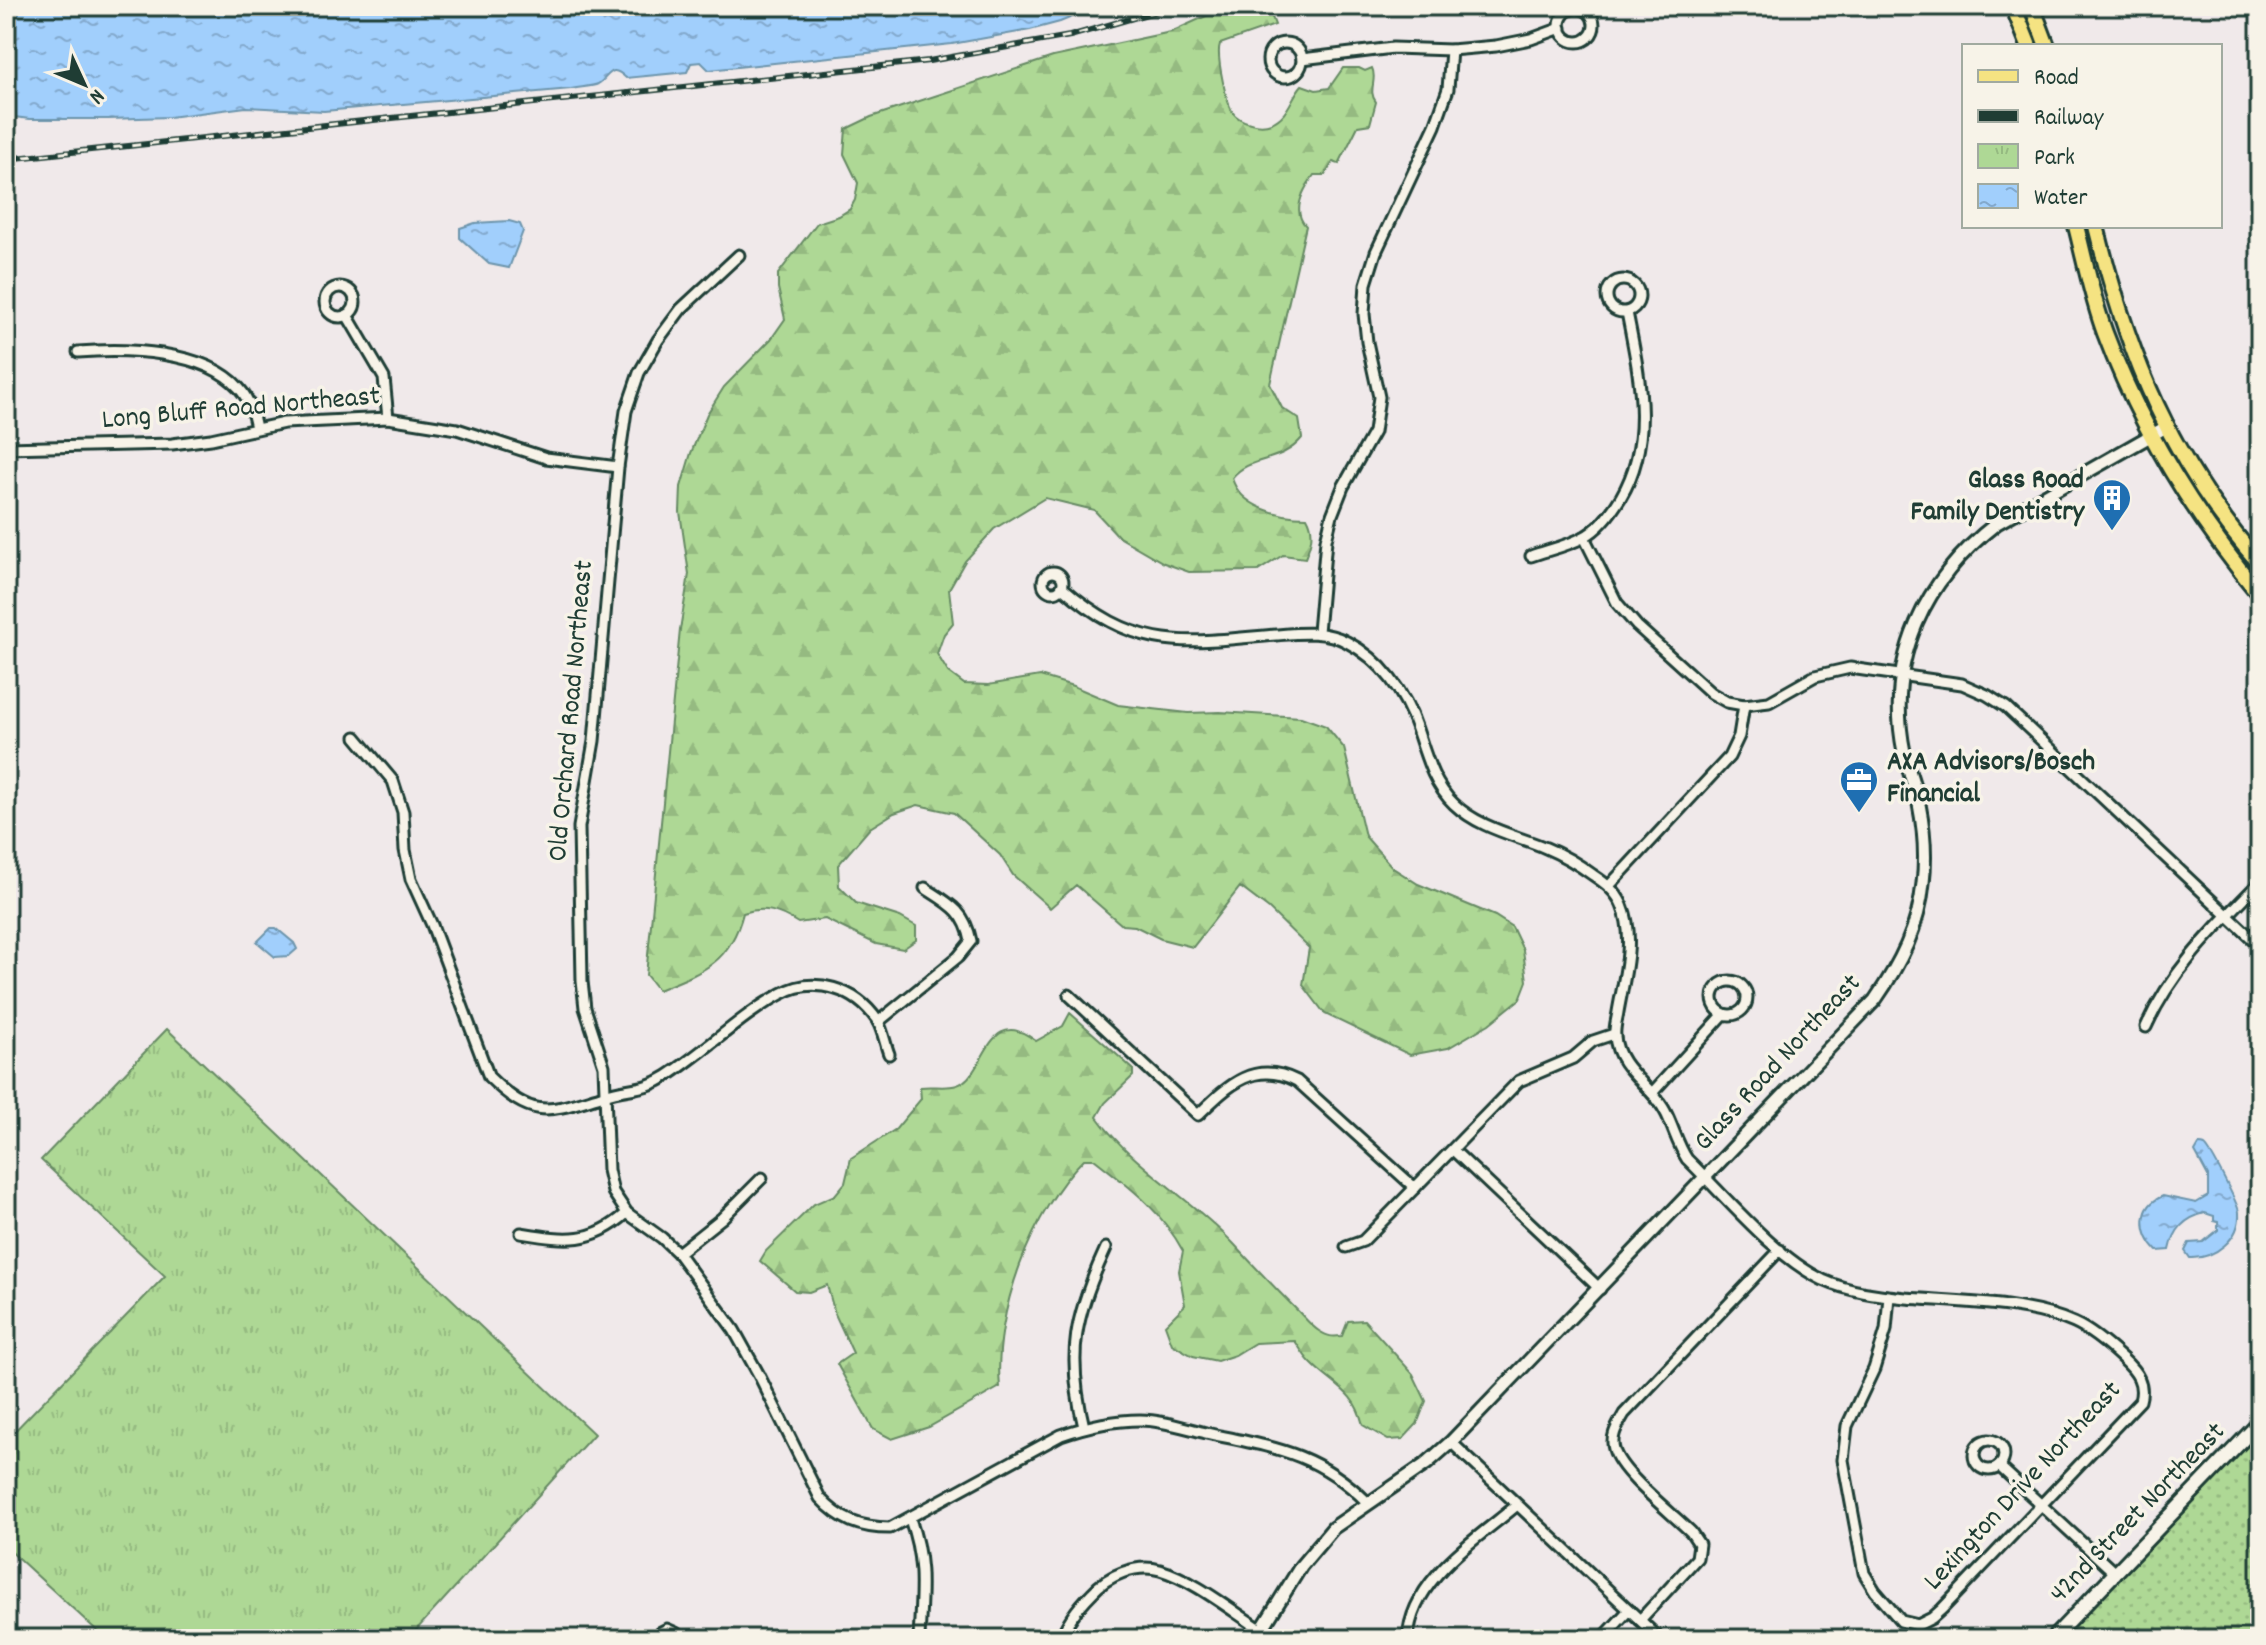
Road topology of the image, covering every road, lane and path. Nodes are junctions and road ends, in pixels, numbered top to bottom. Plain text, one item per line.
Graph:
1 (2013, 6) edge
2 (2032, 6) edge
3 (1561, 28) dead end
4 (2028, 44) edge
5 (2046, 44) edge
6 (1451, 50) junction
7 (1302, 59) dead end
8 (2077, 228) edge
9 (2097, 228) edge
10 (739, 255) dead end
11 (1627, 312) dead end
12 (347, 315) dead end
13 (78, 352) dead end
14 (388, 418) junction
15 (2166, 427) junction
16 (256, 428) junction
17 (2149, 435) junction
18 (6, 448) edge
19 (618, 467) junction
20 (1584, 537) junction
21 (1531, 556) dead end
22 (2260, 564) edge
23 (1062, 587) dead end
24 (2260, 595) edge
25 (1318, 632) junction
26 (1900, 674) junction
27 (1744, 705) junction
28 (356, 737) dead end
29 (2260, 882) edge
30 (1609, 886) junction
31 (925, 888) dead end
32 (2228, 915) junction
33 (2260, 946) edge
34 (1069, 995) dead end
35 (1724, 1014) dead end
36 (878, 1022) junction
37 (2146, 1027) dead end
38 (1614, 1034) junction
39 (889, 1054) dead end
40 (1652, 1093) junction
41 (606, 1094) junction
42 (1453, 1150) junction
43 (762, 1178) dead end
44 (1706, 1178) junction
45 (1415, 1188) junction
46 (627, 1213) junction
47 (521, 1233) dead end
48 (1346, 1247) dead end
49 (1106, 1248) dead end
50 (1780, 1250) junction
51 (678, 1253) junction
52 (1600, 1289) junction
53 (1889, 1296) junction
54 (2260, 1422) edge
55 (1084, 1427) junction
56 (1451, 1442) junction
57 (1999, 1466) dead end
58 (1367, 1502) junction
59 (2042, 1504) junction
60 (1517, 1505) junction
61 (910, 1519) junction
62 (2116, 1574) junction
63 (1629, 1610) junction
64 (1640, 1620) junction
65 (1259, 1635) edge
66 (658, 1639) edge
67 (678, 1639) edge
68 (919, 1639) edge
69 (1061, 1639) edge
70 (1408, 1639) edge
71 (1602, 1639) edge
72 (1660, 1639) edge
73 (2052, 1639) edge

1 - 4 main road
2 - 5 main road
3 - 6 street
6 - 7 street
6 - 25 street
8 - 17 main road
9 - 15 main road
10 - 19 street, Old Orchard Road Northeast
11 - 20 street
12 - 14 street
13 - 16 street
14 - 16 street, Long Bluff Road Northeast
14 - 19 street, Long Bluff Road Northeast
15 - 17 street, Glass Road Northeast
15 - 22 main road
16 - 18 street, Long Bluff Road Northeast
17 - 24 main road
17 - 26 street, Glass Road Northeast
19 - 41 street, Old Orchard Road Northeast
20 - 21 street
20 - 27 street
23 - 25 street
25 - 30 street
26 - 27 street
26 - 32 street
26 - 44 street, Glass Road Northeast
27 - 30 street
28 - 41 street
29 - 32 street
30 - 38 street
31 - 36 street
32 - 33 street
32 - 37 street
34 - 45 street
35 - 40 street
36 - 39 street
36 - 41 street
38 - 40 street, Lexington Drive Northeast
38 - 42 street
40 - 44 street, Lexington Drive Northeast
41 - 46 street, Old Orchard Road Northeast
42 - 45 street
42 - 52 street
43 - 51 street
44 - 50 street, Lexington Drive Northeast
44 - 52 street, Glass Road Northeast
45 - 48 street
46 - 47 street
46 - 51 street, Old Orchard Road Northeast
49 - 55 street
50 - 53 street, Lexington Drive Northeast
50 - 64 street
51 - 61 street, Old Orchard Road Northeast
52 - 56 street, Glass Road Northeast
53 - 59 street, Lexington Drive Northeast
53 - 59 street, Lexington Drive Northeast
54 - 62 main road, 42nd Street Northeast
55 - 58 street, Old Orchard Road Northeast
55 - 61 street, Old Orchard Road Northeast
56 - 58 street, Glass Road Northeast
56 - 60 street
57 - 59 street
58 - 65 street, Glass Road Northeast
59 - 62 street
60 - 63 street
60 - 70 street
61 - 68 street
62 - 73 main road, 42nd Street Northeast
63 - 64 street
63 - 71 street
64 - 72 street
65 - 69 street
66 - 67 street

